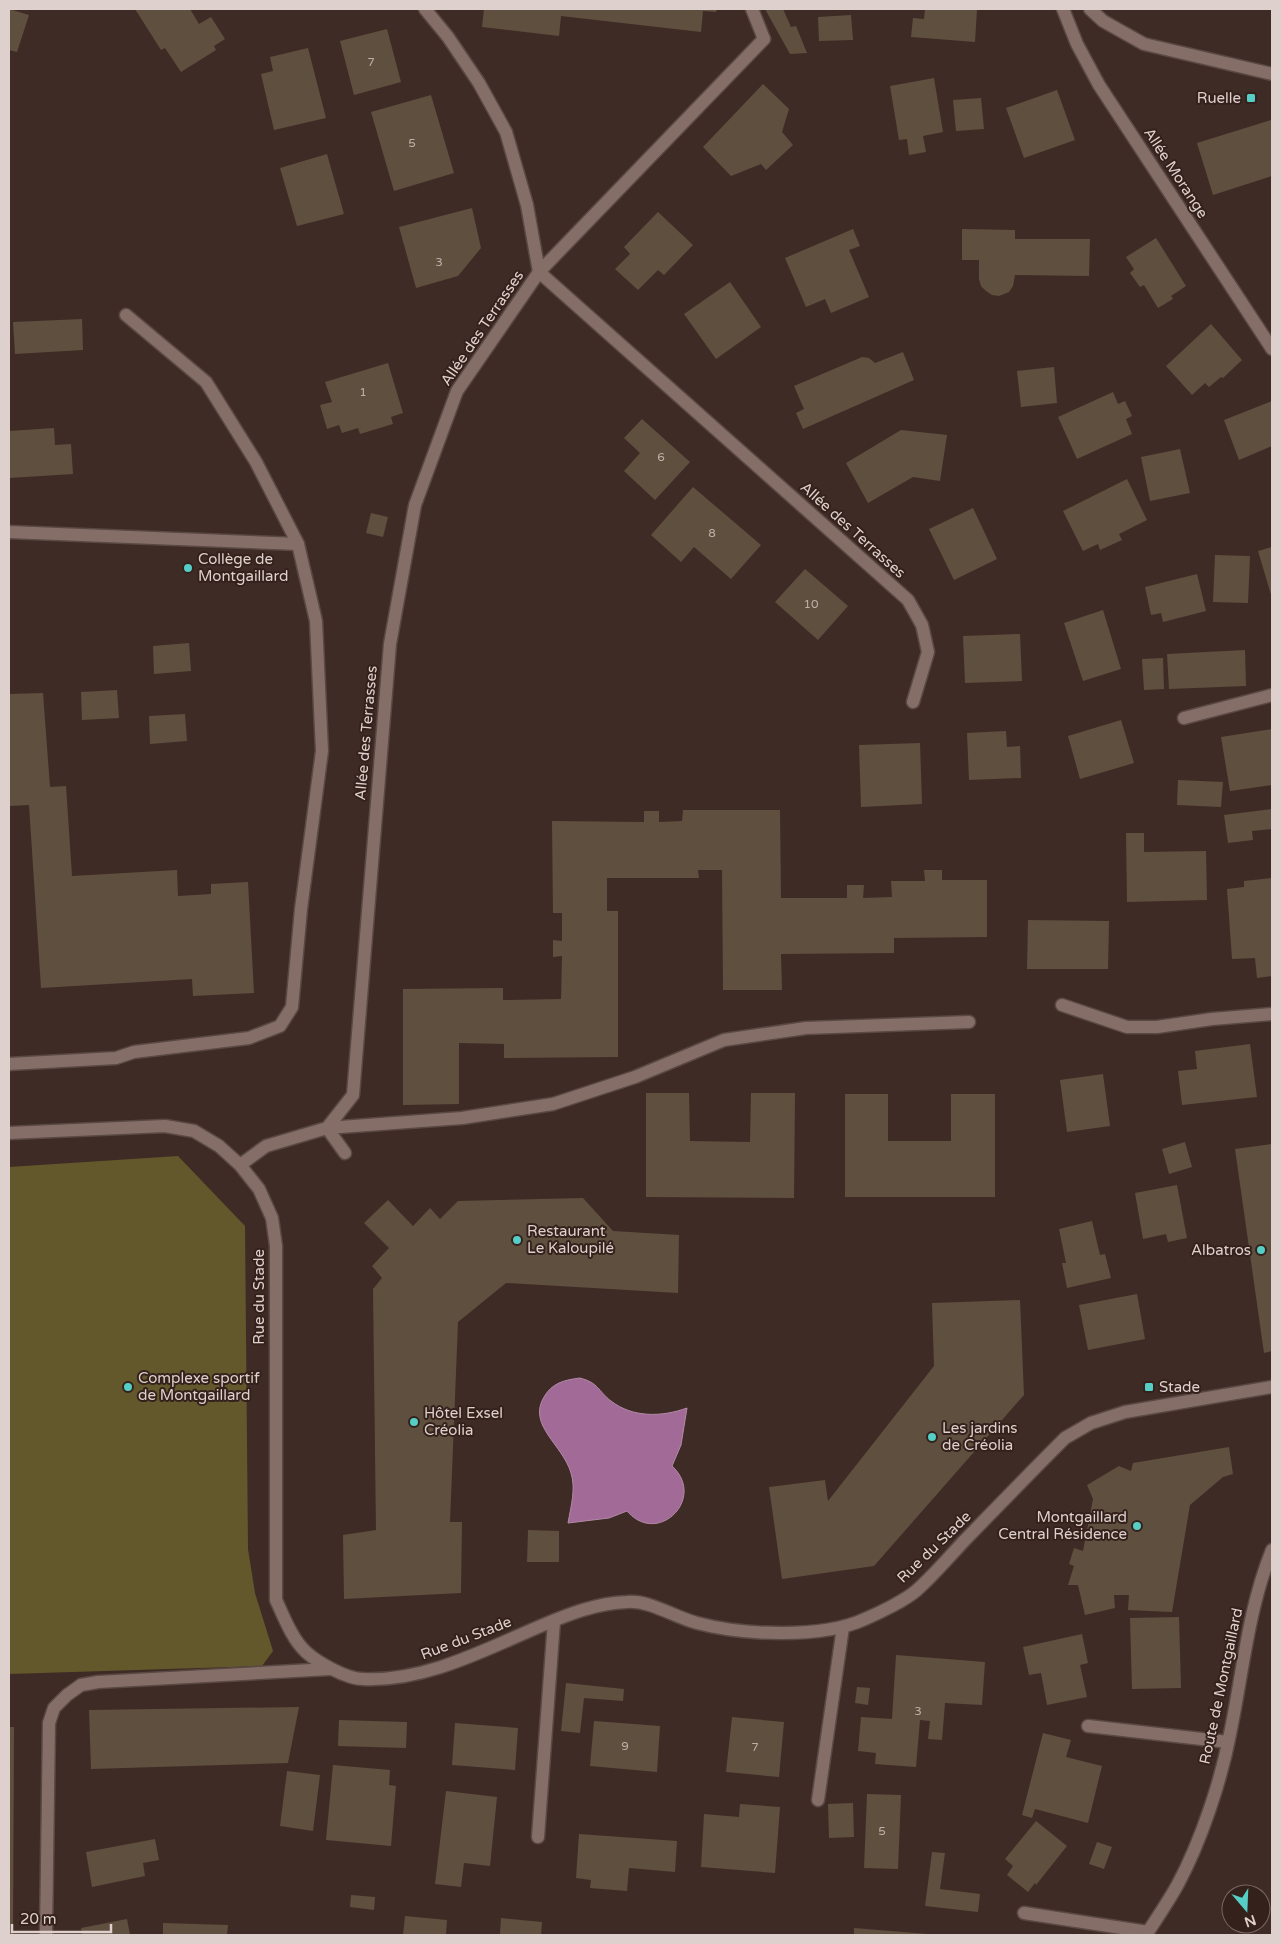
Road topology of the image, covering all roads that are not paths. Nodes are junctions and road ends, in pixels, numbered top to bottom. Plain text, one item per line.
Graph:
1 (425, 9) edge
2 (752, 9) edge
3 (1063, 9) edge
4 (1090, 9) edge
5 (1272, 74) edge
6 (539, 272) junction
7 (126, 315) dead end
8 (1272, 349) edge
9 (9, 532) edge
10 (298, 544) junction
11 (1272, 695) edge
12 (913, 702) dead end
13 (1184, 718) dead end
14 (1062, 1005) dead end
15 (1272, 1014) edge
16 (969, 1022) dead end
17 (9, 1064) edge
18 (327, 1128) junction
19 (9, 1133) edge
20 (345, 1153) dead end
21 (240, 1165) junction
22 (1272, 1387) edge
23 (1272, 1550) edge
24 (554, 1620) junction
25 (843, 1627) junction
26 (330, 1669) junction
27 (1088, 1726) dead end
28 (1228, 1742) junction
29 (818, 1800) dead end
30 (538, 1837) dead end
31 (1024, 1913) dead end
32 (1147, 1934) edge
33 (46, 1935) edge

1 - 6 street
2 - 6 street, Allée des Terrasses
3 - 8 street, Allée Morange
4 - 5 street
6 - 12 street, Allée des Terrasses
6 - 18 street, Allée des Terrasses
7 - 10 street
9 - 10 street
10 - 17 street
11 - 13 street
14 - 15 street
16 - 18 street
18 - 20 street
18 - 21 street
19 - 21 street, Rue du Stade
21 - 26 street, Rue du Stade
22 - 25 street, Rue du Stade
23 - 28 street, Route de Montgaillard
24 - 25 street, Rue du Stade
24 - 26 street, Rue du Stade
24 - 30 street
25 - 29 street
26 - 33 street
27 - 28 street
28 - 32 street, Route de Montgaillard
31 - 32 street

